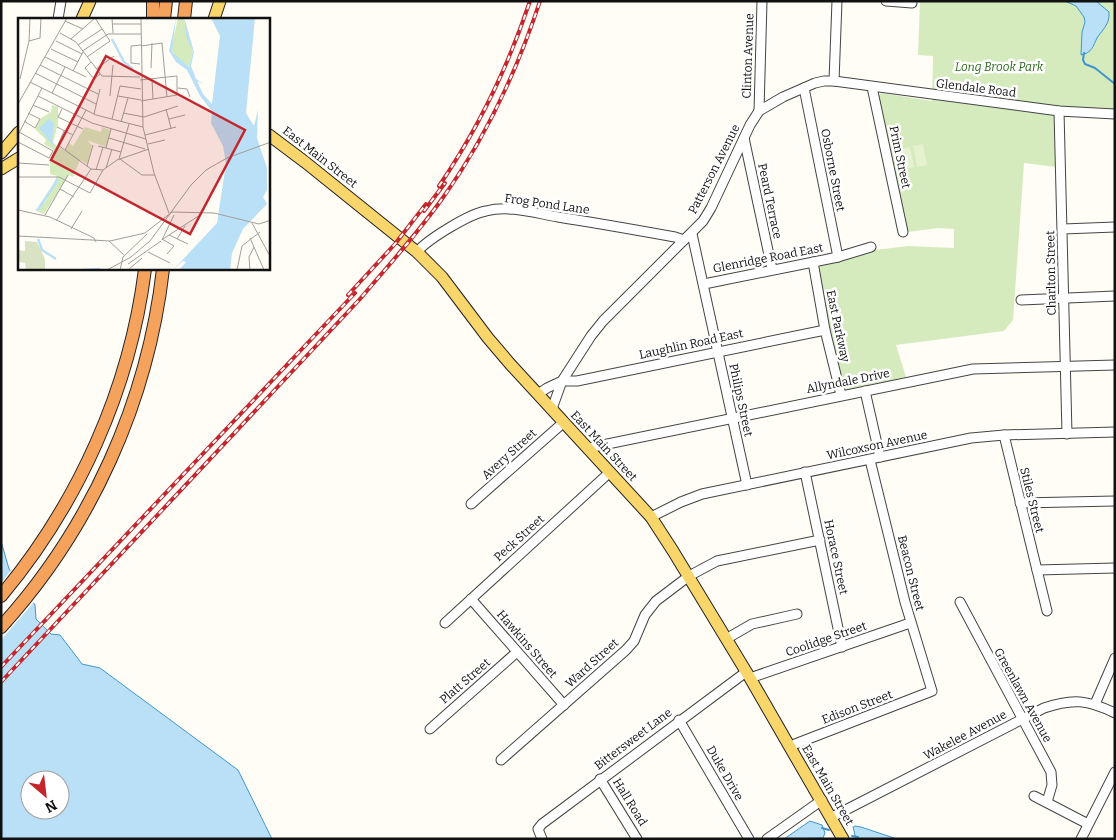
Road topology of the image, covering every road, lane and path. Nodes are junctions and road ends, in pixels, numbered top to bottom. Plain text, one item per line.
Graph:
1 (61, 1) edge
2 (90, 1) edge
3 (153, 1) edge
4 (166, 1) edge
5 (186, 1) edge
6 (220, 1) edge
7 (762, 1) edge
8 (837, 1) edge
9 (886, 1) edge
10 (912, 3) dead end
11 (58, 18) edge
12 (82, 18) edge
13 (153, 18) edge
14 (164, 18) edge
15 (184, 18) edge
16 (214, 18) edge
17 (834, 82) junction
18 (872, 87) junction
19 (804, 88) junction
20 (759, 111) junction
21 (1059, 111) junction
22 (1115, 114) edge
23 (18, 133) edge
24 (270, 136) edge
25 (744, 138) junction
26 (1, 153) edge
27 (18, 159) edge
28 (1, 169) edge
29 (1115, 227) edge
30 (1063, 229) junction
31 (903, 232) dead end
32 (688, 237) junction
33 (871, 246) dead end
34 (417, 252) junction
35 (838, 257) junction
36 (813, 262) junction
37 (772, 269) junction
38 (145, 270) edge
39 (163, 270) edge
40 (704, 284) junction
41 (1115, 296) edge
42 (1064, 298) junction
43 (1021, 300) dead end
44 (825, 330) junction
45 (718, 352) junction
46 (1115, 365) edge
47 (1065, 366) junction
48 (562, 381) junction
49 (865, 390) junction
50 (538, 394) junction
51 (841, 396) junction
52 (554, 412) junction
53 (732, 418) junction
54 (564, 422) junction
55 (1115, 432) edge
56 (1067, 434) junction
57 (1004, 435) junction
58 (588, 448) junction
59 (880, 457) junction
60 (870, 460) junction
61 (610, 472) junction
62 (805, 472) junction
63 (747, 485) junction
64 (1115, 501) edge
65 (1020, 503) junction
66 (471, 504) dead end
67 (650, 518) junction
68 (820, 540) junction
69 (1115, 568) edge
70 (1037, 570) junction
71 (689, 576) junction
72 (1, 596) edge
73 (471, 599) junction
74 (960, 602) dead end
75 (1047, 611) dead end
76 (797, 614) dead end
77 (444, 623) dead end
78 (910, 623) junction
79 (1, 627) edge
80 (726, 639) junction
81 (842, 647) junction
82 (517, 652) junction
83 (1115, 658) edge
84 (748, 675) junction
85 (932, 691) joint
86 (1095, 704) junction
87 (564, 705) junction
88 (1115, 713) edge
89 (1022, 718) junction
90 (679, 720) junction
91 (430, 729) dead end
92 (790, 746) junction
93 (501, 760) dead end
94 (1115, 772) edge
95 (600, 779) junction
96 (1034, 796) dead end
97 (822, 800) junction
98 (1047, 802) junction
99 (832, 817) junction
100 (1088, 824) junction
101 (542, 839) edge
102 (637, 839) edge
103 (749, 839) edge
104 (767, 839) edge
105 (843, 839) edge
106 (1081, 839) edge

1 - 11 street
2 - 12 main road
3 - 13 highway
4 - 14 highway
5 - 15 highway
6 - 16 main road
7 - 20 street, Clinton Avenue
8 - 17 street
9 - 10 street
17 - 18 street, Glendale Road
17 - 19 street
18 - 21 street, Glendale Road
18 - 31 street, Prim Street
19 - 20 street
19 - 35 street, Osborne Street
20 - 25 street, Patterson Avenue
21 - 22 street, Glendale Road
21 - 30 street, Charlton Street
23 - 26 main road
24 - 34 main road, East Main Street
25 - 32 street, Patterson Avenue
25 - 37 street, Peard Terrace
27 - 28 main road
29 - 30 street
30 - 42 street, Charlton Street
32 - 34 street, Frog Pond Lane
32 - 40 street, Philips Street
32 - 48 street, Patterson Avenue
33 - 35 street, Glenridge Road East
34 - 50 main road, East Main Street
35 - 36 street, Glenridge Road East
36 - 37 street, Glenridge Road East
36 - 44 street, East Parkway
37 - 40 street, Glenridge Road East
38 - 72 highway
39 - 79 highway
40 - 45 street, Philips Street
41 - 42 street
42 - 43 street
42 - 47 street, Charlton Street
44 - 45 street, Laughlin Road East
44 - 51 street, East Parkway
45 - 48 street, Laughlin Road East
45 - 53 street, Philips Street
46 - 47 street, Allyndale Drive
47 - 49 street, Allyndale Drive
47 - 56 street, Charlton Street
48 - 50 street, Patterson Avenue
48 - 52 street, Patterson Avenue
49 - 51 street, Allyndale Drive
49 - 59 street
50 - 52 main road, East Main Street
51 - 53 street, Allyndale Drive
52 - 54 main road, East Main Street
53 - 58 street, Allyndale Drive
53 - 63 street, Philips Street
54 - 58 main road, East Main Street
54 - 66 street, Avery Street
55 - 56 street, Wilcoxson Avenue
56 - 57 street, Wilcoxson Avenue
57 - 59 street, Wilcoxson Avenue
57 - 65 street, Stiles Street
58 - 61 main road, East Main Street
59 - 60 street, Wilcoxson Avenue
60 - 62 street, Wilcoxson Avenue
60 - 78 street, Beacon Street
61 - 67 main road, East Main Street
61 - 73 street, Peck Street
62 - 63 street, Wilcoxson Avenue
62 - 68 street, Horace Street
63 - 67 street, Wilcoxson Avenue
64 - 65 street
65 - 70 street, Stiles Street
67 - 71 main road, East Main Street
68 - 71 street, Ward Street
68 - 81 street, Horace Street
69 - 70 street
70 - 75 street, Stiles Street
71 - 80 main road, East Main Street
71 - 87 street, Ward Street
73 - 77 street, Peck Street
73 - 82 street, Hawkins Street
74 - 89 street, Greenlawn Avenue
76 - 80 street
78 - 81 street, Coolidge Street
78 - 85 street, Beacon Street
80 - 84 main road, East Main Street
81 - 84 street, Coolidge Street
82 - 87 street, Hawkins Street
82 - 91 street, Platt Street
83 - 86 street
84 - 90 street, Bittersweet Lane
84 - 92 main road, East Main Street
85 - 92 street, Edison Street
86 - 88 street, Wakelee Avenue
86 - 89 street, Wakelee Avenue
87 - 93 street, Ward Street
89 - 98 street, Greenlawn Avenue
89 - 99 street, Wakelee Avenue
90 - 95 street, Bittersweet Lane
90 - 103 street, Duke Drive
92 - 97 main road, East Main Street
94 - 100 street
95 - 101 street, Bittersweet Lane
95 - 102 street, Hall Road
96 - 98 street
97 - 99 main road, East Main Street
97 - 104 street
98 - 100 street
99 - 105 main road, East Main Street
100 - 106 street

